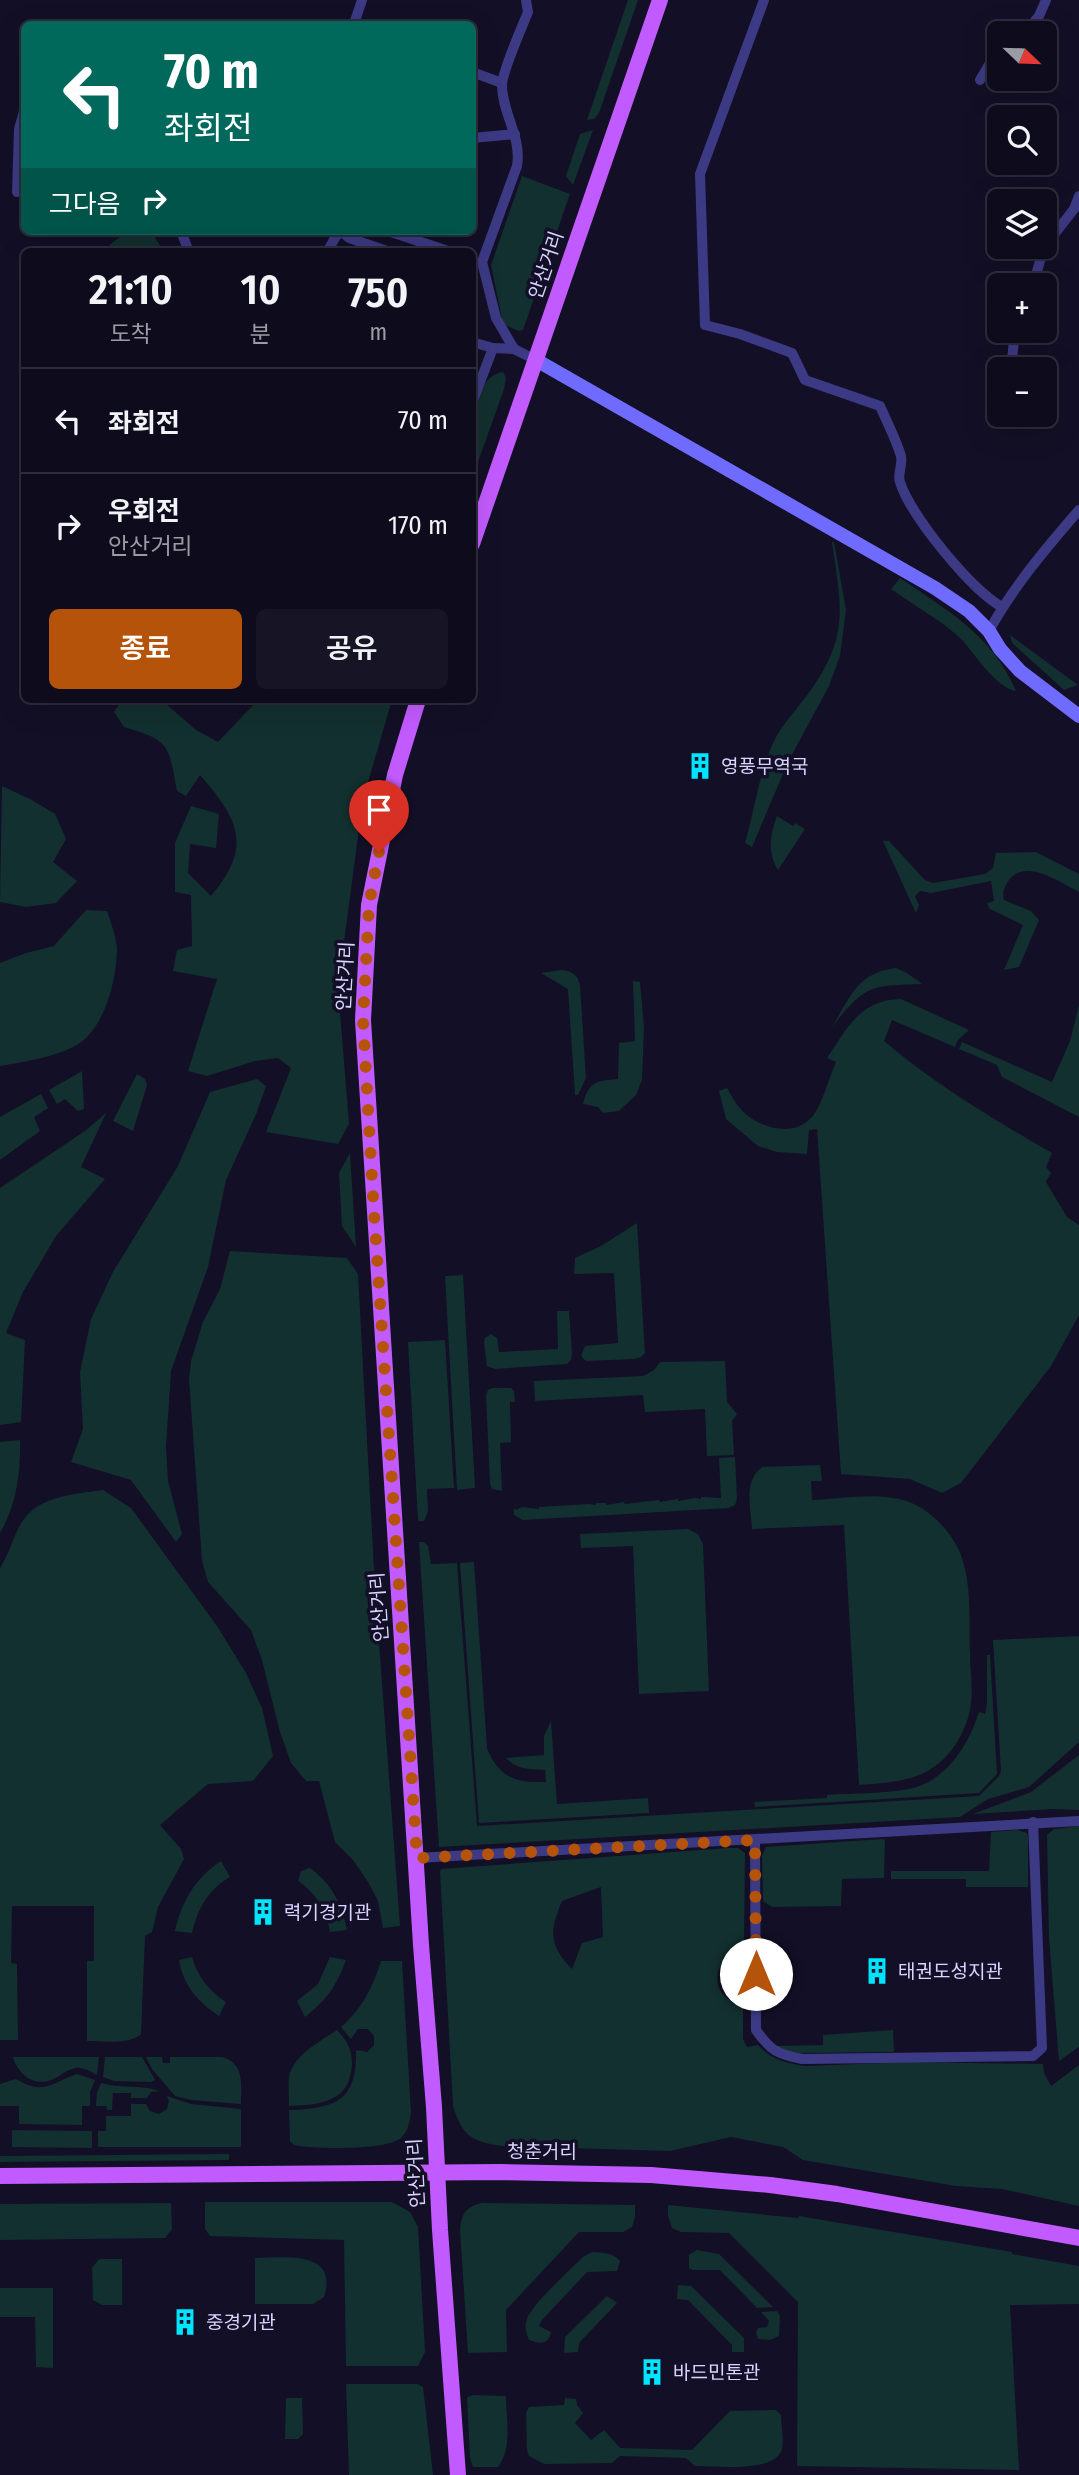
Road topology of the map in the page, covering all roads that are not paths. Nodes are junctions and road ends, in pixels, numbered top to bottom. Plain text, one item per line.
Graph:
1 (362, 0) edge
2 (526, 0) edge
3 (660, 0) edge
4 (764, 0) edge
5 (1046, 0) edge
6 (355, 21) edge
7 (1035, 21) edge
8 (987, 68) edge
9 (476, 73) edge
10 (980, 80) dead end
11 (502, 83) junction
12 (21, 122) edge
13 (515, 134) junction
14 (476, 138) edge
15 (18, 192) dead end
16 (1079, 196) edge
17 (1057, 230) edge
18 (345, 235) edge
19 (400, 235) edge
20 (378, 248) edge
21 (439, 248) edge
22 (477, 261) edge
23 (476, 343) edge
24 (493, 348) junction
25 (514, 349) junction
26 (536, 360) junction
27 (476, 393) edge
28 (1079, 510) edge
29 (476, 528) edge
30 (1002, 607) junction
31 (989, 631) junction
32 (417, 703) edge
33 (1079, 716) edge
34 (1079, 1821) edge
35 (1033, 1822) junction
36 (755, 1840) junction
37 (417, 1858) junction
38 (756, 1950) junction
39 (756, 1997) junction
40 (436, 2173) junction
41 (0, 2176) edge
42 (1079, 2238) edge
43 (458, 2475) edge

1 - 6 street
2 - 11 street
3 - 26 main road, 안산거리
4 - 30 street
5 - 7 street
8 - 10 street
9 - 11 street
11 - 13 street
12 - 15 street
13 - 14 street
13 - 22 street
16 - 17 street
18 - 20 street
19 - 21 street
22 - 25 street
23 - 24 street
24 - 25 street
24 - 27 street
25 - 26 street
26 - 29 main road, 안산거리
26 - 31 street
28 - 30 street
30 - 31 street
31 - 33 street
32 - 37 main road, 안산거리
34 - 35 street
35 - 36 street
35 - 39 street
36 - 37 street
36 - 38 street
37 - 40 main road, 안산거리
38 - 39 street
38 - 39 street
40 - 41 main road, 청춘거리
40 - 42 main road, 청춘거리
40 - 43 main road, 안산거리

